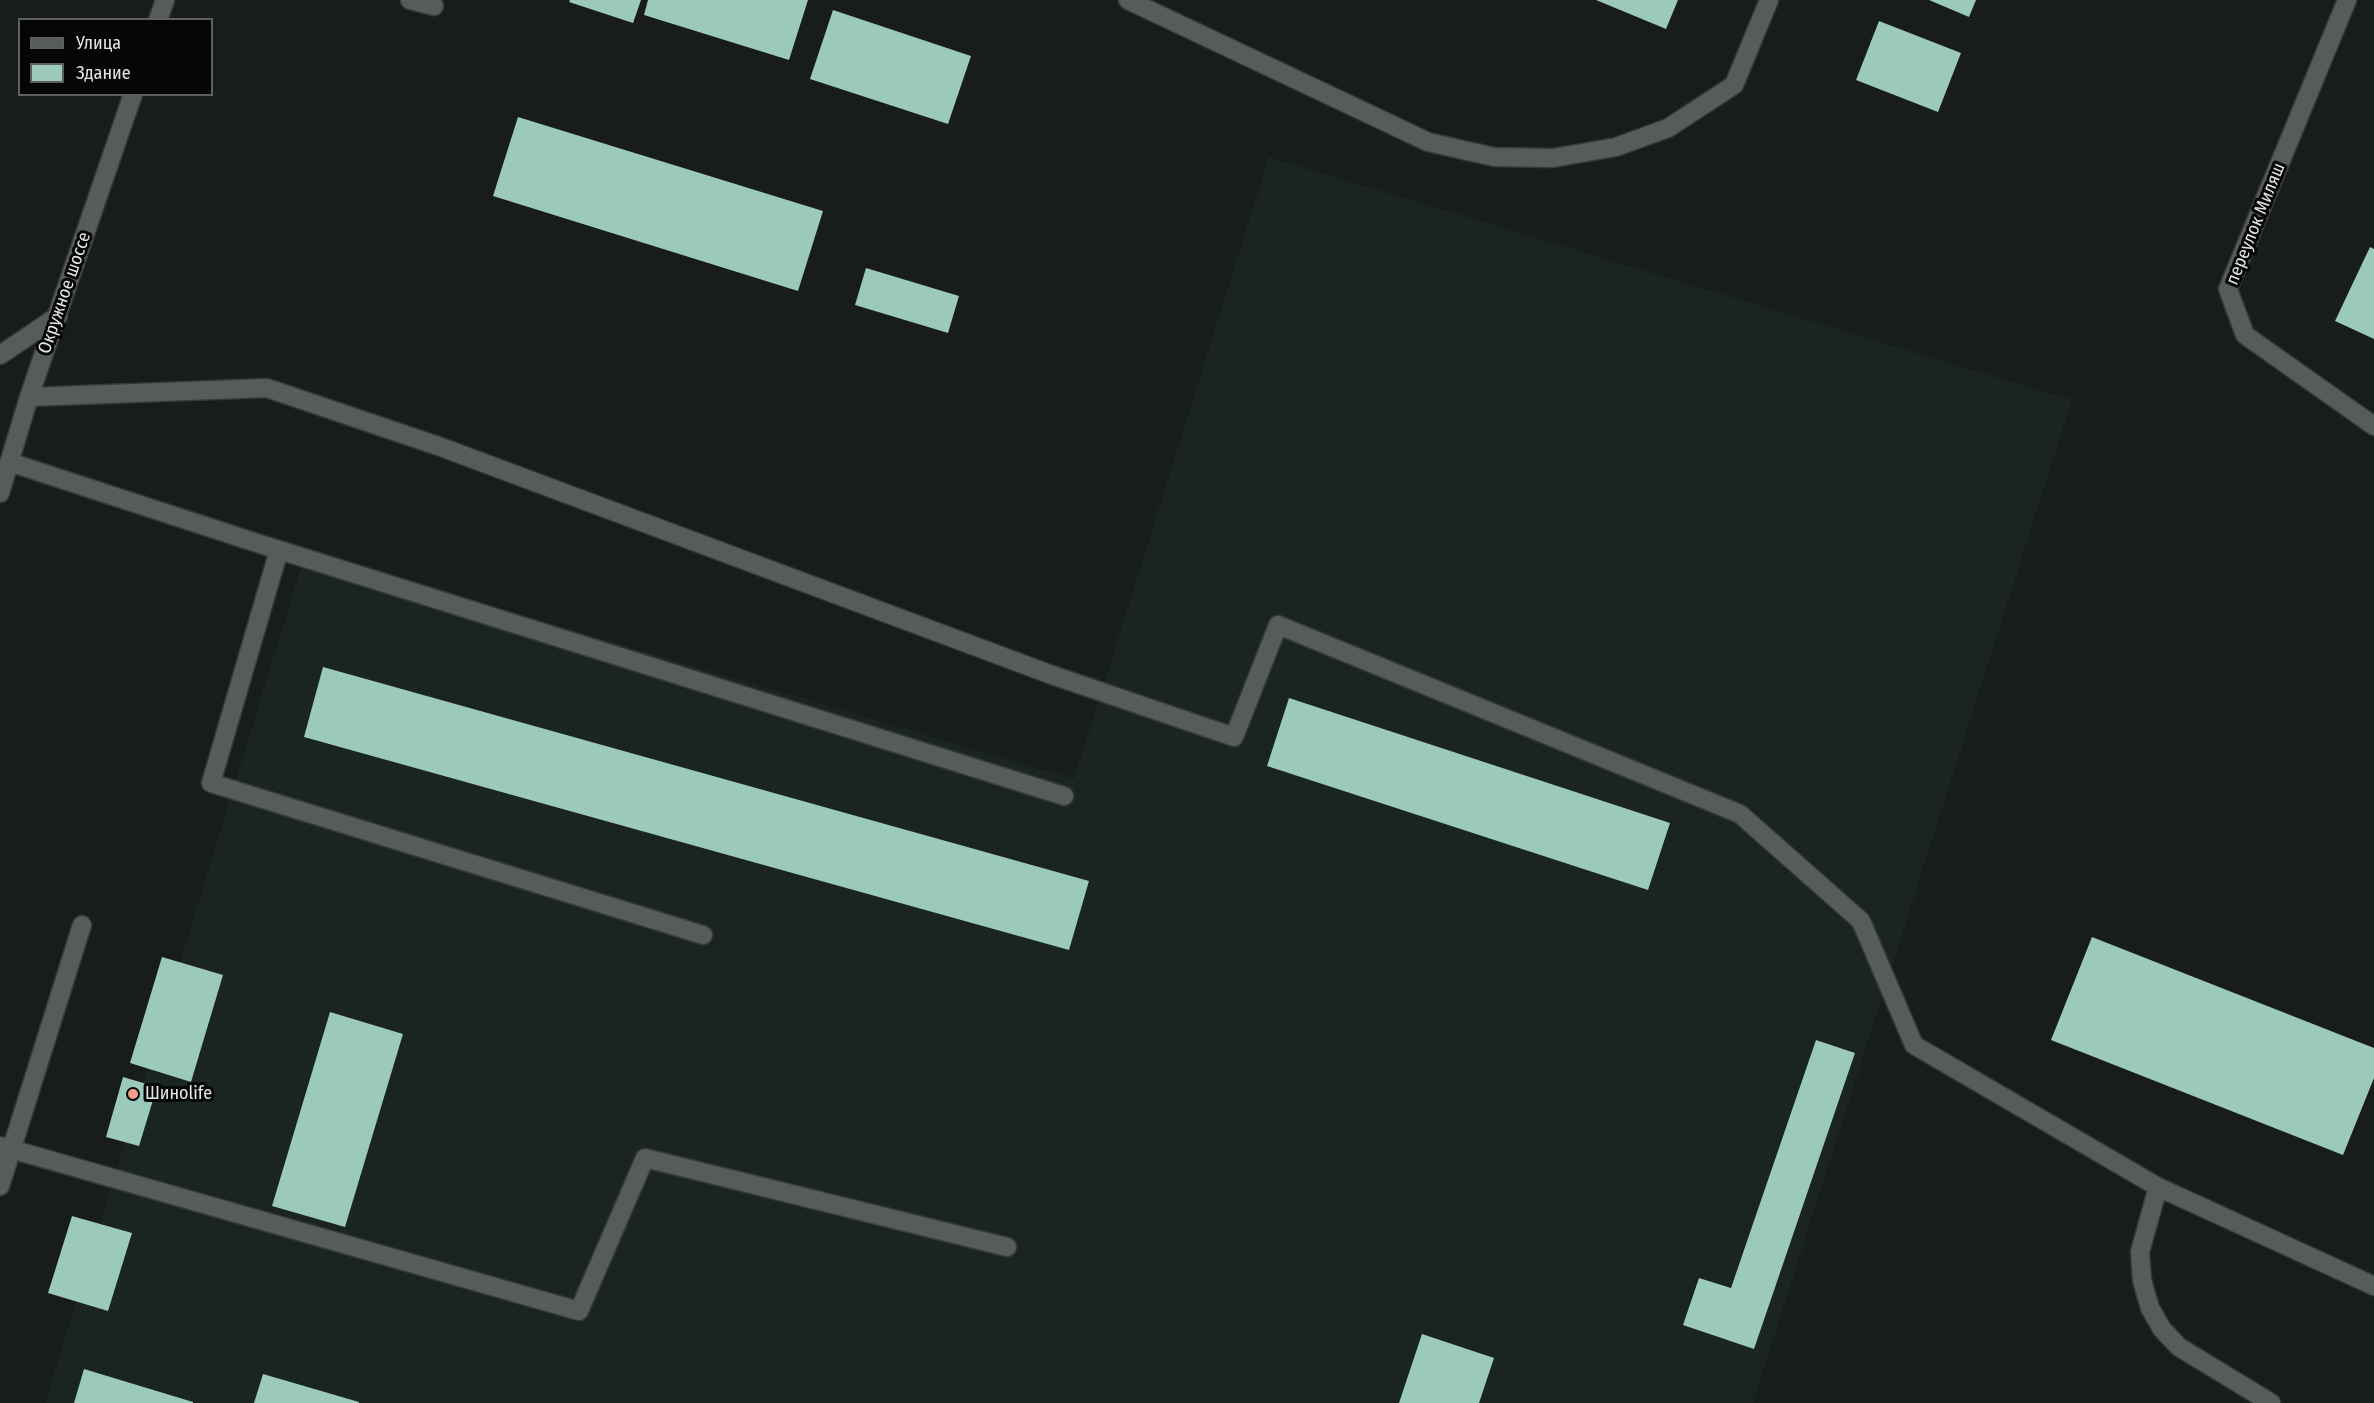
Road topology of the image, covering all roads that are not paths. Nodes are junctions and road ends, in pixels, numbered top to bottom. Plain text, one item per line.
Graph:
1 (165, 0) edge
2 (410, 0) edge
3 (1128, 0) edge
4 (1769, 0) edge
5 (2347, 0) edge
6 (434, 6) dead end
7 (159, 18) edge
8 (132, 96) edge
9 (58, 316) junction
10 (0, 355) edge
11 (29, 397) junction
12 (2374, 426) edge
13 (9, 462) junction
14 (0, 493) edge
15 (279, 550) junction
16 (1064, 796) dead end
17 (82, 925) dead end
18 (703, 935) dead end
19 (5, 1148) edge
20 (0, 1186) edge
21 (2158, 1187) junction
22 (1007, 1247) dead end
23 (2373, 1282) edge
24 (2271, 1403) edge

1 - 7 street
2 - 6 street
3 - 4 street
5 - 12 street, переулок Миляш
8 - 9 street, Окружное шоссе
9 - 10 street
9 - 11 street, Окружное шоссе
11 - 13 street, Окружное шоссе
11 - 21 street
13 - 14 street, Окружное шоссе
13 - 15 street
15 - 16 street
15 - 18 street
17 - 19 street
19 - 20 street
19 - 22 street
21 - 23 street
21 - 24 street

